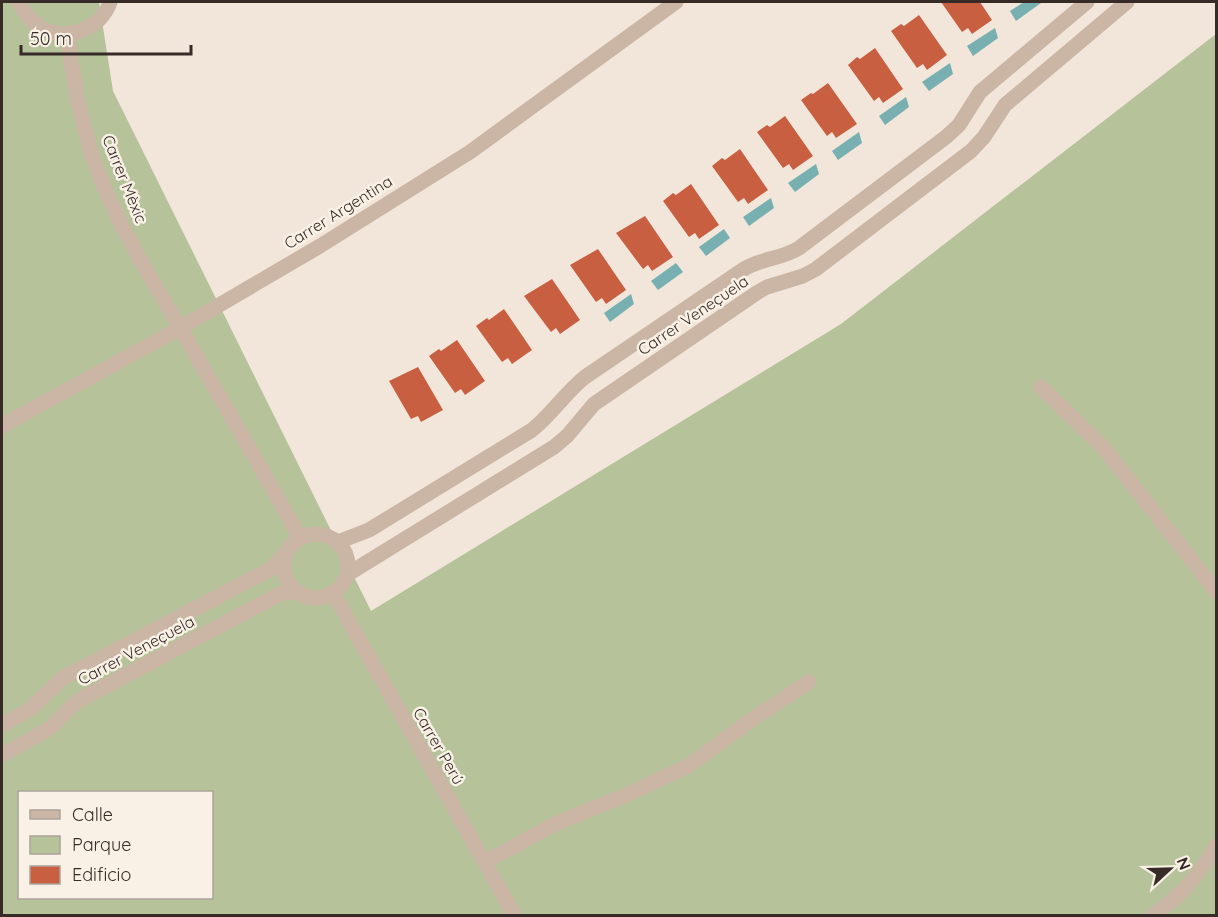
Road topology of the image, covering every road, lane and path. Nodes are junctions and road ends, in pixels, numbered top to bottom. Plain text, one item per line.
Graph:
1 (19, 2) edge
2 (110, 2) edge
3 (676, 2) edge
4 (1087, 2) edge
5 (1127, 2) edge
6 (68, 33) junction
7 (180, 328) junction
8 (1041, 387) dead end
9 (2, 426) edge
10 (300, 538) junction
11 (338, 542) junction
12 (287, 552) junction
13 (348, 574) junction
14 (297, 591) junction
15 (1216, 591) edge
16 (333, 593) junction
17 (809, 682) dead end
18 (2, 725) edge
19 (2, 755) edge
20 (1216, 846) edge
21 (485, 862) junction
22 (515, 915) edge
23 (1152, 915) edge

1 - 6 street
2 - 6 street
3 - 7 street, Carrer Argentina
4 - 11 street, Carrer Veneçuela
5 - 13 street, Carrer Veneçuela
6 - 7 street, Carrer Mèxic
7 - 9 street, Carrer Argentina
7 - 10 street
8 - 15 street
10 - 11 street
10 - 12 street
11 - 13 street
12 - 14 street
12 - 18 street, Carrer Veneçuela
13 - 16 street
14 - 16 street
14 - 19 street, Carrer Veneçuela
16 - 21 street, Carrer Perú
17 - 21 street
20 - 23 street
21 - 22 street, Carrer Perú

